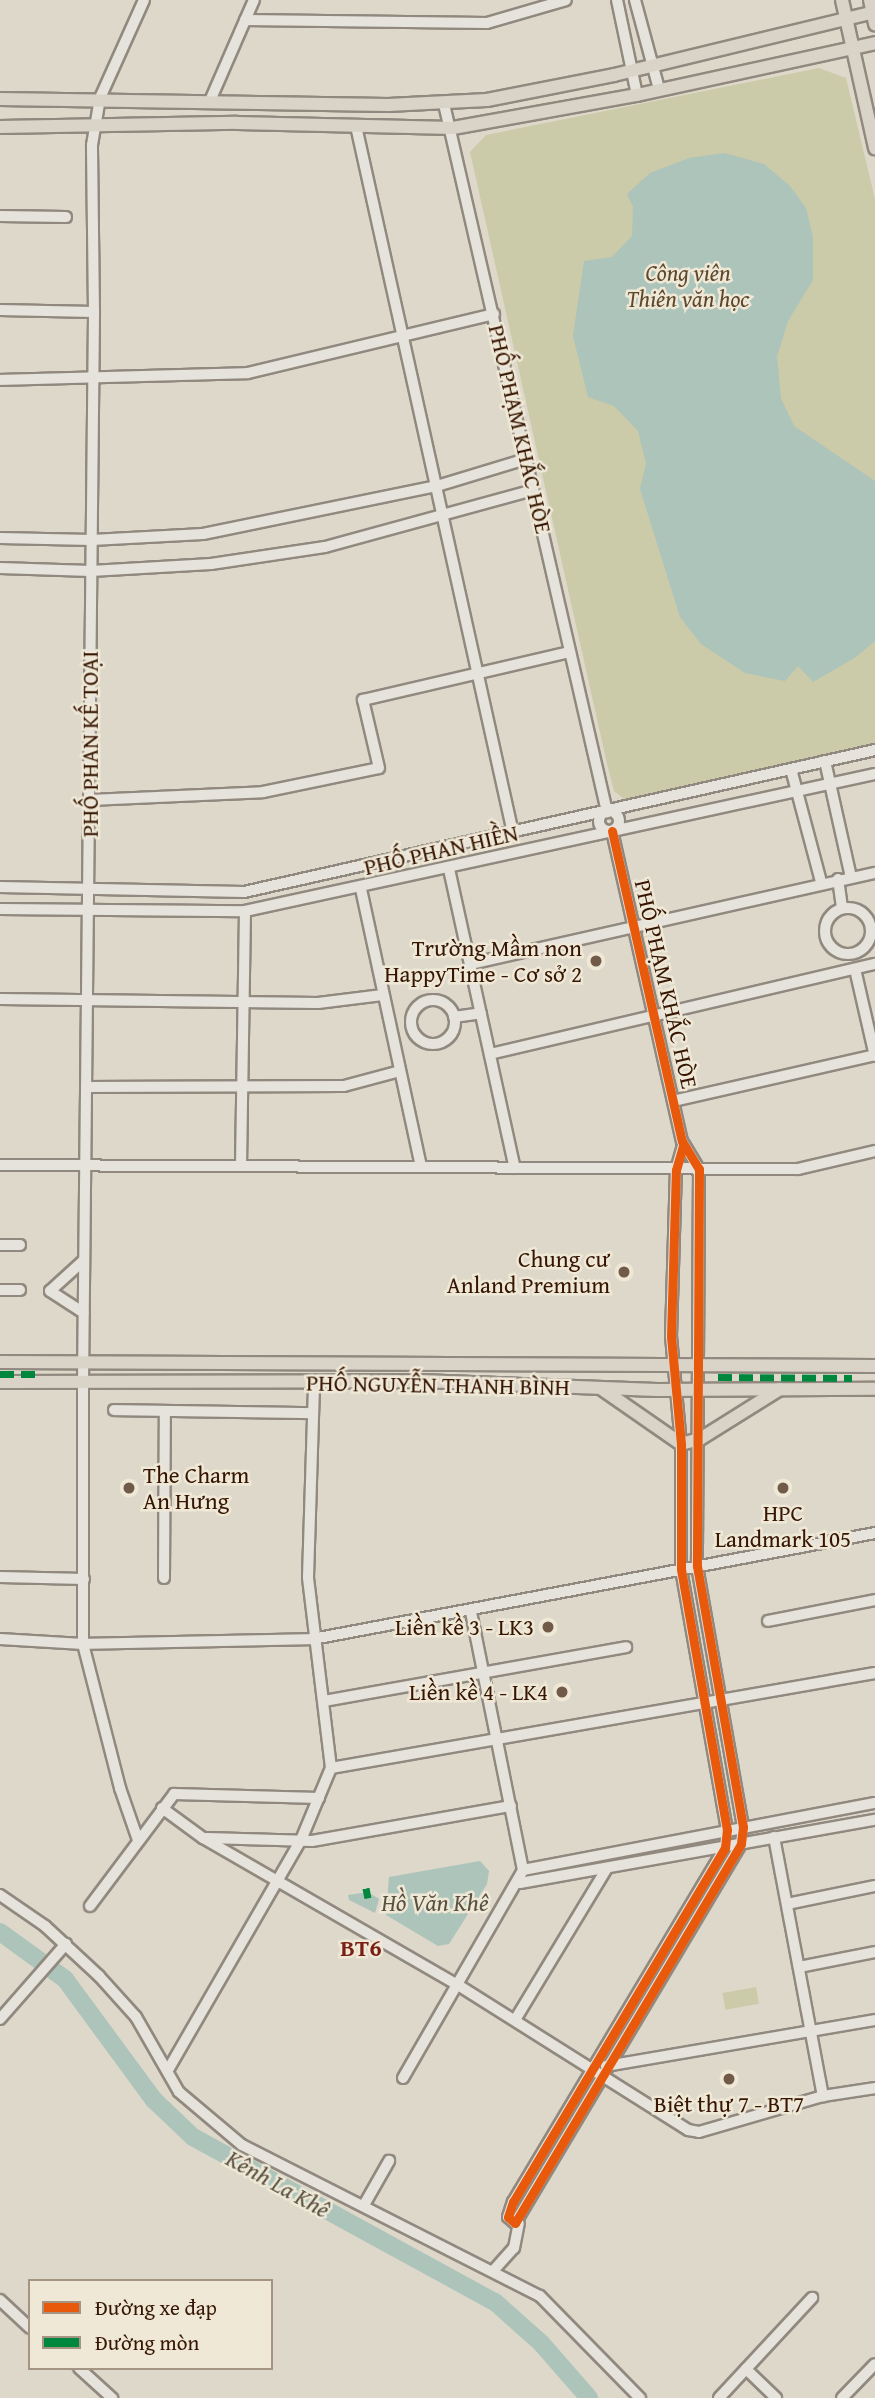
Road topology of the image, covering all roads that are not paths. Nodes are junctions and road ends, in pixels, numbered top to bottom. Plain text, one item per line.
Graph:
1 (144, 0) edge
2 (254, 0) edge
3 (557, 0) edge
4 (617, 0) edge
5 (635, 0) edge
6 (842, 0) edge
7 (873, 12) edge
8 (245, 20) junction
9 (845, 20) junction
10 (875, 43) edge
11 (854, 48) junction
12 (652, 65) junction
13 (633, 70) junction
14 (659, 89) junction
15 (637, 95) junction
16 (100, 98) junction
17 (0, 99) edge
18 (210, 101) junction
19 (444, 104) junction
20 (95, 126) junction
21 (356, 126) junction
22 (0, 127) edge
23 (453, 128) junction
24 (875, 148) edge
25 (0, 216) edge
26 (66, 217) dead end
27 (0, 310) edge
28 (94, 312) junction
29 (494, 314) junction
30 (403, 336) junction
31 (0, 380) edge
32 (93, 380) junction
33 (526, 459) junction
34 (437, 486) junction
35 (533, 490) junction
36 (443, 517) junction
37 (0, 538) edge
38 (92, 540) junction
39 (0, 568) edge
40 (91, 571) junction
41 (570, 652) junction
42 (475, 673) junction
43 (875, 750) edge
44 (825, 761) junction
45 (791, 769) junction
46 (875, 774) edge
47 (832, 783) junction
48 (798, 792) junction
49 (90, 800) junction
50 (607, 812) junction
51 (612, 831) junction
52 (513, 833) junction
53 (449, 869) junction
54 (875, 873) edge
55 (851, 877) junction
56 (838, 879) junction
57 (821, 882) junction
58 (0, 887) edge
59 (88, 888) junction
60 (361, 889) junction
61 (842, 907) junction
62 (0, 909) edge
63 (88, 909) junction
64 (245, 911) junction
65 (634, 928) junction
66 (470, 964) junction
67 (875, 964) edge
68 (855, 969) junction
69 (383, 995) junction
70 (87, 998) junction
71 (0, 999) edge
72 (243, 999) junction
73 (481, 1013) junction
74 (653, 1015) junction
75 (454, 1017) junction
76 (411, 1026) junction
77 (392, 1033) junction
78 (490, 1054) junction
79 (875, 1055) edge
80 (400, 1071) junction
81 (86, 1087) junction
82 (242, 1088) junction
83 (673, 1101) junction
84 (683, 1146) junction
85 (875, 1151) edge
86 (85, 1164) junction
87 (0, 1165) edge
88 (241, 1166) junction
89 (421, 1167) junction
90 (515, 1168) junction
91 (699, 1169) junction
92 (676, 1170) junction
93 (0, 1245) edge
94 (20, 1245) dead end
95 (84, 1259) junction
96 (0, 1290) edge
97 (20, 1290) dead end
98 (84, 1312) junction
99 (0, 1362) edge
100 (85, 1363) junction
101 (671, 1366) junction
102 (697, 1366) junction
103 (875, 1366) edge
104 (0, 1382) edge
105 (83, 1383) junction
106 (314, 1383) junction
107 (600, 1387) junction
108 (675, 1389) junction
109 (698, 1389) junction
110 (780, 1389) junction
111 (875, 1389) edge
112 (114, 1410) dead end
113 (165, 1411) junction
114 (312, 1413) junction
115 (700, 1438) junction
116 (681, 1444) junction
117 (875, 1533) edge
118 (697, 1566) junction
119 (681, 1569) junction
120 (0, 1577) edge
121 (164, 1578) dead end
122 (84, 1579) junction
123 (875, 1600) edge
124 (471, 1611) junction
125 (768, 1621) dead end
126 (0, 1639) edge
127 (313, 1639) junction
128 (83, 1644) junction
129 (626, 1647) dead end
130 (484, 1670) junction
131 (875, 1673) edge
132 (324, 1701) junction
133 (720, 1701) junction
134 (705, 1704) junction
135 (498, 1741) junction
136 (331, 1768) junction
137 (319, 1798) junction
138 (875, 1803) edge
139 (512, 1807) junction
140 (162, 1808) junction
141 (875, 1820) edge
142 (743, 1827) junction
143 (727, 1830) junction
144 (774, 1837) junction
145 (204, 1838) junction
146 (138, 1840) junction
147 (301, 1840) junction
148 (741, 1844) junction
149 (725, 1848) junction
150 (607, 1868) junction
151 (523, 1870) junction
152 (276, 1881) junction
153 (520, 1883) junction
154 (875, 1886) edge
155 (0, 1895) edge
156 (786, 1904) junction
157 (90, 1906) dead end
158 (65, 1944) junction
159 (875, 1952) edge
160 (799, 1967) junction
161 (458, 1985) junction
162 (0, 2019) edge
163 (515, 2020) junction
164 (875, 2020) edge
165 (811, 2030) junction
166 (611, 2065) junction
167 (593, 2069) junction
168 (169, 2070) junction
169 (605, 2076) junction
170 (403, 2078) dead end
171 (875, 2088) edge
172 (823, 2096) junction
173 (389, 2161) dead end
174 (364, 2204) junction
175 (519, 2223) junction
176 (493, 2271) junction
177 (812, 2298) dead end
178 (0, 2300) edge
179 (28, 2326) edge
180 (875, 2364) edge
181 (746, 2369) junction
182 (81, 2370) edge
183 (112, 2398) edge
184 (640, 2398) edge
185 (719, 2398) edge
186 (776, 2398) edge
187 (842, 2398) edge

1 - 16 street, PHỐ PHAN KẾ TOẠI
2 - 8 street
3 - 8 street
4 - 13 street
5 - 12 street
6 - 9 main road
7 - 9 main road
8 - 18 street
9 - 11 main road
9 - 12 main road
10 - 11 main road
11 - 14 main road
11 - 24 main road
12 - 13 main road
12 - 14 street
13 - 15 street
13 - 19 main road
14 - 15 main road
15 - 23 main road
16 - 17 main road
16 - 18 main road
16 - 20 street, PHỐ PHAN KẾ TOẠI
18 - 19 main road
19 - 23 street, PHỐ PHẠM KHẮC HÒE
20 - 21 main road
20 - 22 main road
20 - 28 street, PHỐ PHAN KẾ TOẠI
21 - 23 main road
21 - 30 street
23 - 29 street, PHỐ PHẠM KHẮC HÒE
25 - 26 street
27 - 28 street
28 - 32 street, PHỐ PHAN KẾ TOẠI
29 - 30 street
29 - 33 street, PHỐ PHẠM KHẮC HÒE
30 - 32 street
30 - 34 street
31 - 32 street
32 - 38 street, PHỐ PHAN KẾ TOẠI
33 - 34 street
33 - 35 street, PHỐ PHẠM KHẮC HÒE
34 - 36 street
34 - 38 street
35 - 36 street
35 - 41 street, PHỐ PHẠM KHẮC HÒE
36 - 40 street
36 - 42 street
37 - 38 street
38 - 40 street, PHỐ PHAN KẾ TOẠI
39 - 40 street
40 - 49 street, PHỐ PHAN KẾ TOẠI
41 - 42 street
41 - 50 street, PHỐ PHẠM KHẮC HÒE
42 - 49 street
42 - 52 street
43 - 44 street, PHỐ PHAN HIỀN
44 - 45 street, PHỐ PHAN HIỀN
44 - 47 street
45 - 48 street
45 - 50 street, PHỐ PHAN HIỀN
46 - 47 street, PHỐ PHAN HIỀN
47 - 48 street, PHỐ PHAN HIỀN
47 - 55 street
48 - 51 street, PHỐ PHAN HIỀN
48 - 57 street
49 - 59 street, PHỐ PHAN KẾ TOẠI
50 - 51 street, PHỐ PHẠM KHẮC HÒE
50 - 52 street, PHỐ PHAN HIỀN
51 - 53 street, PHỐ PHAN HIỀN
51 - 65 street, PHỐ PHẠM KHẮC HÒE
52 - 59 street, PHỐ PHAN HIỀN
53 - 60 street, PHỐ PHAN HIỀN
53 - 66 street
54 - 55 street
55 - 56 street
56 - 57 street
56 - 61 street
57 - 65 street
58 - 59 street, PHỐ PHAN HIỀN
59 - 63 street, PHỐ PHAN KẾ TOẠI
60 - 64 street, PHỐ PHAN HIỀN
60 - 69 street
61 - 61 street
62 - 63 street, PHỐ PHAN HIỀN
63 - 64 street, PHỐ PHAN HIỀN
63 - 70 street, PHỐ PHAN KẾ TOẠI
64 - 72 street
65 - 66 street
65 - 74 street, PHỐ PHẠM KHẮC HÒE
66 - 73 street
67 - 68 street
68 - 74 street
68 - 79 street
69 - 72 street
69 - 77 street
70 - 71 street
70 - 72 street
70 - 81 street, PHỐ PHAN KẾ TOẠI
72 - 82 street
73 - 75 street
73 - 78 street
74 - 78 street
74 - 83 street, PHỐ PHẠM KHẮC HÒE
75 - 76 street
75 - 76 street
76 - 77 street
77 - 80 street
78 - 90 street
79 - 83 street
80 - 82 street
80 - 89 street
81 - 82 street
81 - 86 street, PHỐ PHAN KẾ TOẠI
82 - 88 street
83 - 84 street, PHỐ PHẠM KHẮC HÒE
84 - 91 street, PHỐ PHẠM KHẮC HÒE
84 - 92 street, PHỐ PHẠM KHẮC HÒE
85 - 91 street
86 - 87 street
86 - 88 street
86 - 95 street, PHỐ PHAN KẾ TOẠI
88 - 89 street
89 - 90 street
90 - 92 street
91 - 92 street
91 - 102 street
92 - 101 street, PHỐ PHẠM KHẮC HÒE
93 - 94 street
95 - 98 street, PHỐ PHAN KẾ TOẠI
95 - 98 street
96 - 97 street
98 - 100 street, PHỐ PHAN KẾ TOẠI
99 - 100 main road, PHỐ NGUYỄN THANH BÌNH
100 - 101 main road, PHỐ NGUYỄN THANH BÌNH
100 - 105 street, PHỐ PHAN KẾ TOẠI
101 - 102 main road, PHỐ NGUYỄN THANH BÌNH
101 - 108 street, PHỐ PHẠM KHẮC HÒE
102 - 103 main road, PHỐ NGUYỄN THANH BÌNH
102 - 109 street
104 - 105 main road, PHỐ NGUYỄN THANH BÌNH
105 - 106 main road, PHỐ NGUYỄN THANH BÌNH
105 - 122 street, PHỐ PHAN KẾ TOẠI
106 - 107 main road, PHỐ NGUYỄN THANH BÌNH
106 - 114 street
107 - 108 main road, PHỐ NGUYỄN THANH BÌNH
107 - 116 main road
108 - 109 main road, PHỐ NGUYỄN THANH BÌNH
108 - 116 street, PHỐ PHẠM KHẮC HÒE
109 - 110 main road, PHỐ NGUYỄN THANH BÌNH
109 - 115 street
110 - 111 main road, PHỐ NGUYỄN THANH BÌNH
110 - 115 main road
112 - 113 street
113 - 114 street
113 - 121 street
114 - 127 street
115 - 116 main road
115 - 118 street
116 - 119 street, PHỐ PHẠM KHẮC HÒE
117 - 118 street
118 - 119 street
118 - 133 street
119 - 124 street
119 - 134 street, PHỐ PHẠM KHẮC HÒE
120 - 122 street
122 - 128 street, PHỐ PHAN KẾ TOẠI
123 - 125 street
124 - 127 street
124 - 130 street
126 - 128 street
127 - 128 street
127 - 132 street
128 - 146 street, PHỐ PHAN KẾ TOẠI
129 - 130 street
130 - 132 street
130 - 135 street
131 - 133 street
132 - 136 street
133 - 134 street
133 - 142 street
134 - 135 street
134 - 143 street, PHỐ PHẠM KHẮC HÒE
135 - 136 street
135 - 139 street
136 - 137 street
137 - 140 street
137 - 147 street
138 - 142 street
139 - 147 street
139 - 151 street
140 - 145 street
140 - 146 street
141 - 144 street
142 - 143 street
142 - 148 street
143 - 149 street, PHỐ PHẠM KHẮC HÒE
143 - 151 street
144 - 148 street
144 - 156 street
145 - 147 street
145 - 152 street
146 - 157 street
147 - 152 street
148 - 149 street
148 - 166 street
149 - 150 street
149 - 167 street
150 - 153 street
150 - 163 street
151 - 153 street
152 - 161 street
152 - 168 street
153 - 161 street
154 - 156 street
155 - 158 street
156 - 160 street
158 - 162 street
158 - 168 street
159 - 160 street
160 - 165 street
161 - 163 street
161 - 170 street
163 - 167 street
164 - 165 street
165 - 166 street
165 - 172 street
166 - 167 street
166 - 169 street
167 - 169 street
167 - 175 street
168 - 174 street
169 - 172 street
169 - 175 street
171 - 172 street
173 - 174 street
174 - 176 street
175 - 176 street
176 - 184 street
177 - 181 street
178 - 179 street
180 - 187 street
181 - 185 street
181 - 186 street
182 - 183 street

